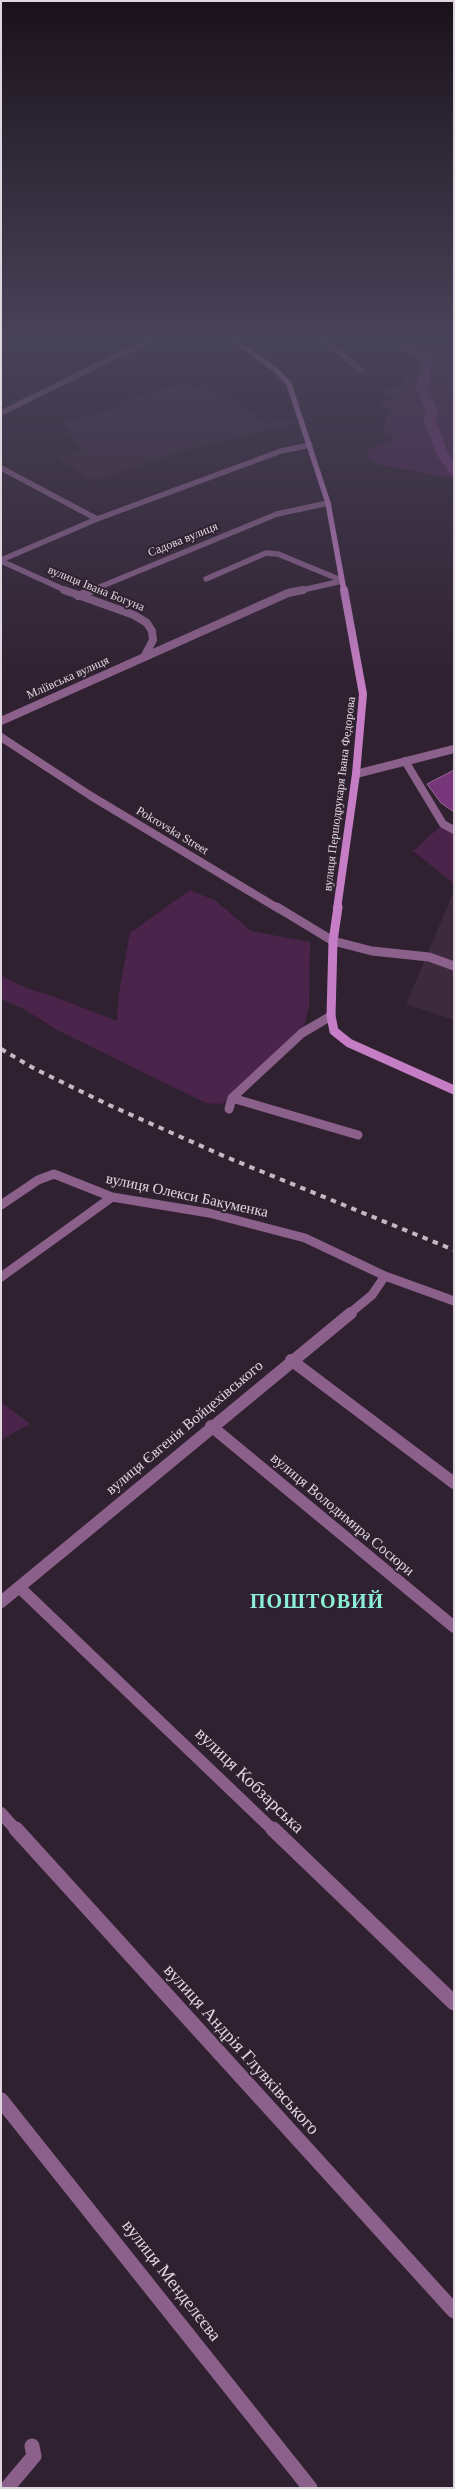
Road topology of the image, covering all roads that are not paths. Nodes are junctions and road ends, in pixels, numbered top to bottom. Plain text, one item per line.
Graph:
1 (264, 457) edge
2 (314, 457) edge
3 (1, 468) edge
4 (328, 502) junction
5 (97, 518) junction
6 (1, 561) edge
7 (206, 580) dead end
8 (342, 581) junction
9 (78, 596) junction
10 (144, 657) junction
11 (1, 720) edge
12 (1, 737) edge
13 (454, 748) edge
14 (405, 761) junction
15 (356, 774) junction
16 (454, 830) edge
17 (333, 941) junction
18 (454, 966) edge
19 (331, 1016) junction
20 (454, 1090) edge
21 (232, 1098) junction
22 (229, 1110) dead end
23 (358, 1135) dead end
24 (112, 1198) junction
25 (1, 1204) edge
26 (1, 1276) edge
27 (385, 1276) junction
28 (454, 1301) edge
29 (291, 1360) junction
30 (211, 1426) junction
31 (454, 1483) edge
32 (19, 1587) junction
33 (1, 1602) edge
34 (454, 1627) edge
35 (1, 1813) edge
36 (454, 2003) edge
37 (1, 2100) edge
38 (454, 2312) edge
39 (32, 2446) dead end
40 (7, 2488) edge
41 (310, 2488) edge

1 - 5 street
2 - 4 street, вулиця Першодрукаря Івана Федорова
3 - 5 street
4 - 8 street, вулиця Першодрукаря Івана Федорова
4 - 9 street, Садова вулиця
5 - 6 street
6 - 9 street, вулиця Івана Богуна
7 - 8 street
8 - 10 street
8 - 15 street, вулиця Першодрукаря Івана Федорова
9 - 10 street, вулиця Івана Богуна
10 - 11 street, Мліївська вулиця
12 - 17 street, Pokrovska Street
13 - 14 street
14 - 15 street
14 - 16 street
15 - 17 street, вулиця Першодрукаря Івана Федорова
17 - 18 street, Pokrovska Street
17 - 19 street, вулиця Першодрукаря Івана Федорова
19 - 20 street, вулиця Першодрукаря Івана Федорова
19 - 21 street
21 - 22 street
21 - 23 street
24 - 25 street, вулиця Олекси Бакуменка
24 - 26 street
24 - 27 street, вулиця Олекси Бакуменка
27 - 28 street, вулиця Олекси Бакуменка
27 - 29 street, вулиця Євгенія Войцехівського
29 - 30 street, вулиця Євгенія Войцехівського
29 - 31 street
30 - 32 street, вулиця Євгенія Войцехівського
30 - 34 street, вулиця Володимира Сосюри
32 - 33 street, вулиця Євгенія Войцехівського
32 - 36 street, вулиця Кобзарська
35 - 38 street, вулиця Андрія Глувківського
37 - 41 street, вулиця Менделєєва
39 - 40 street

